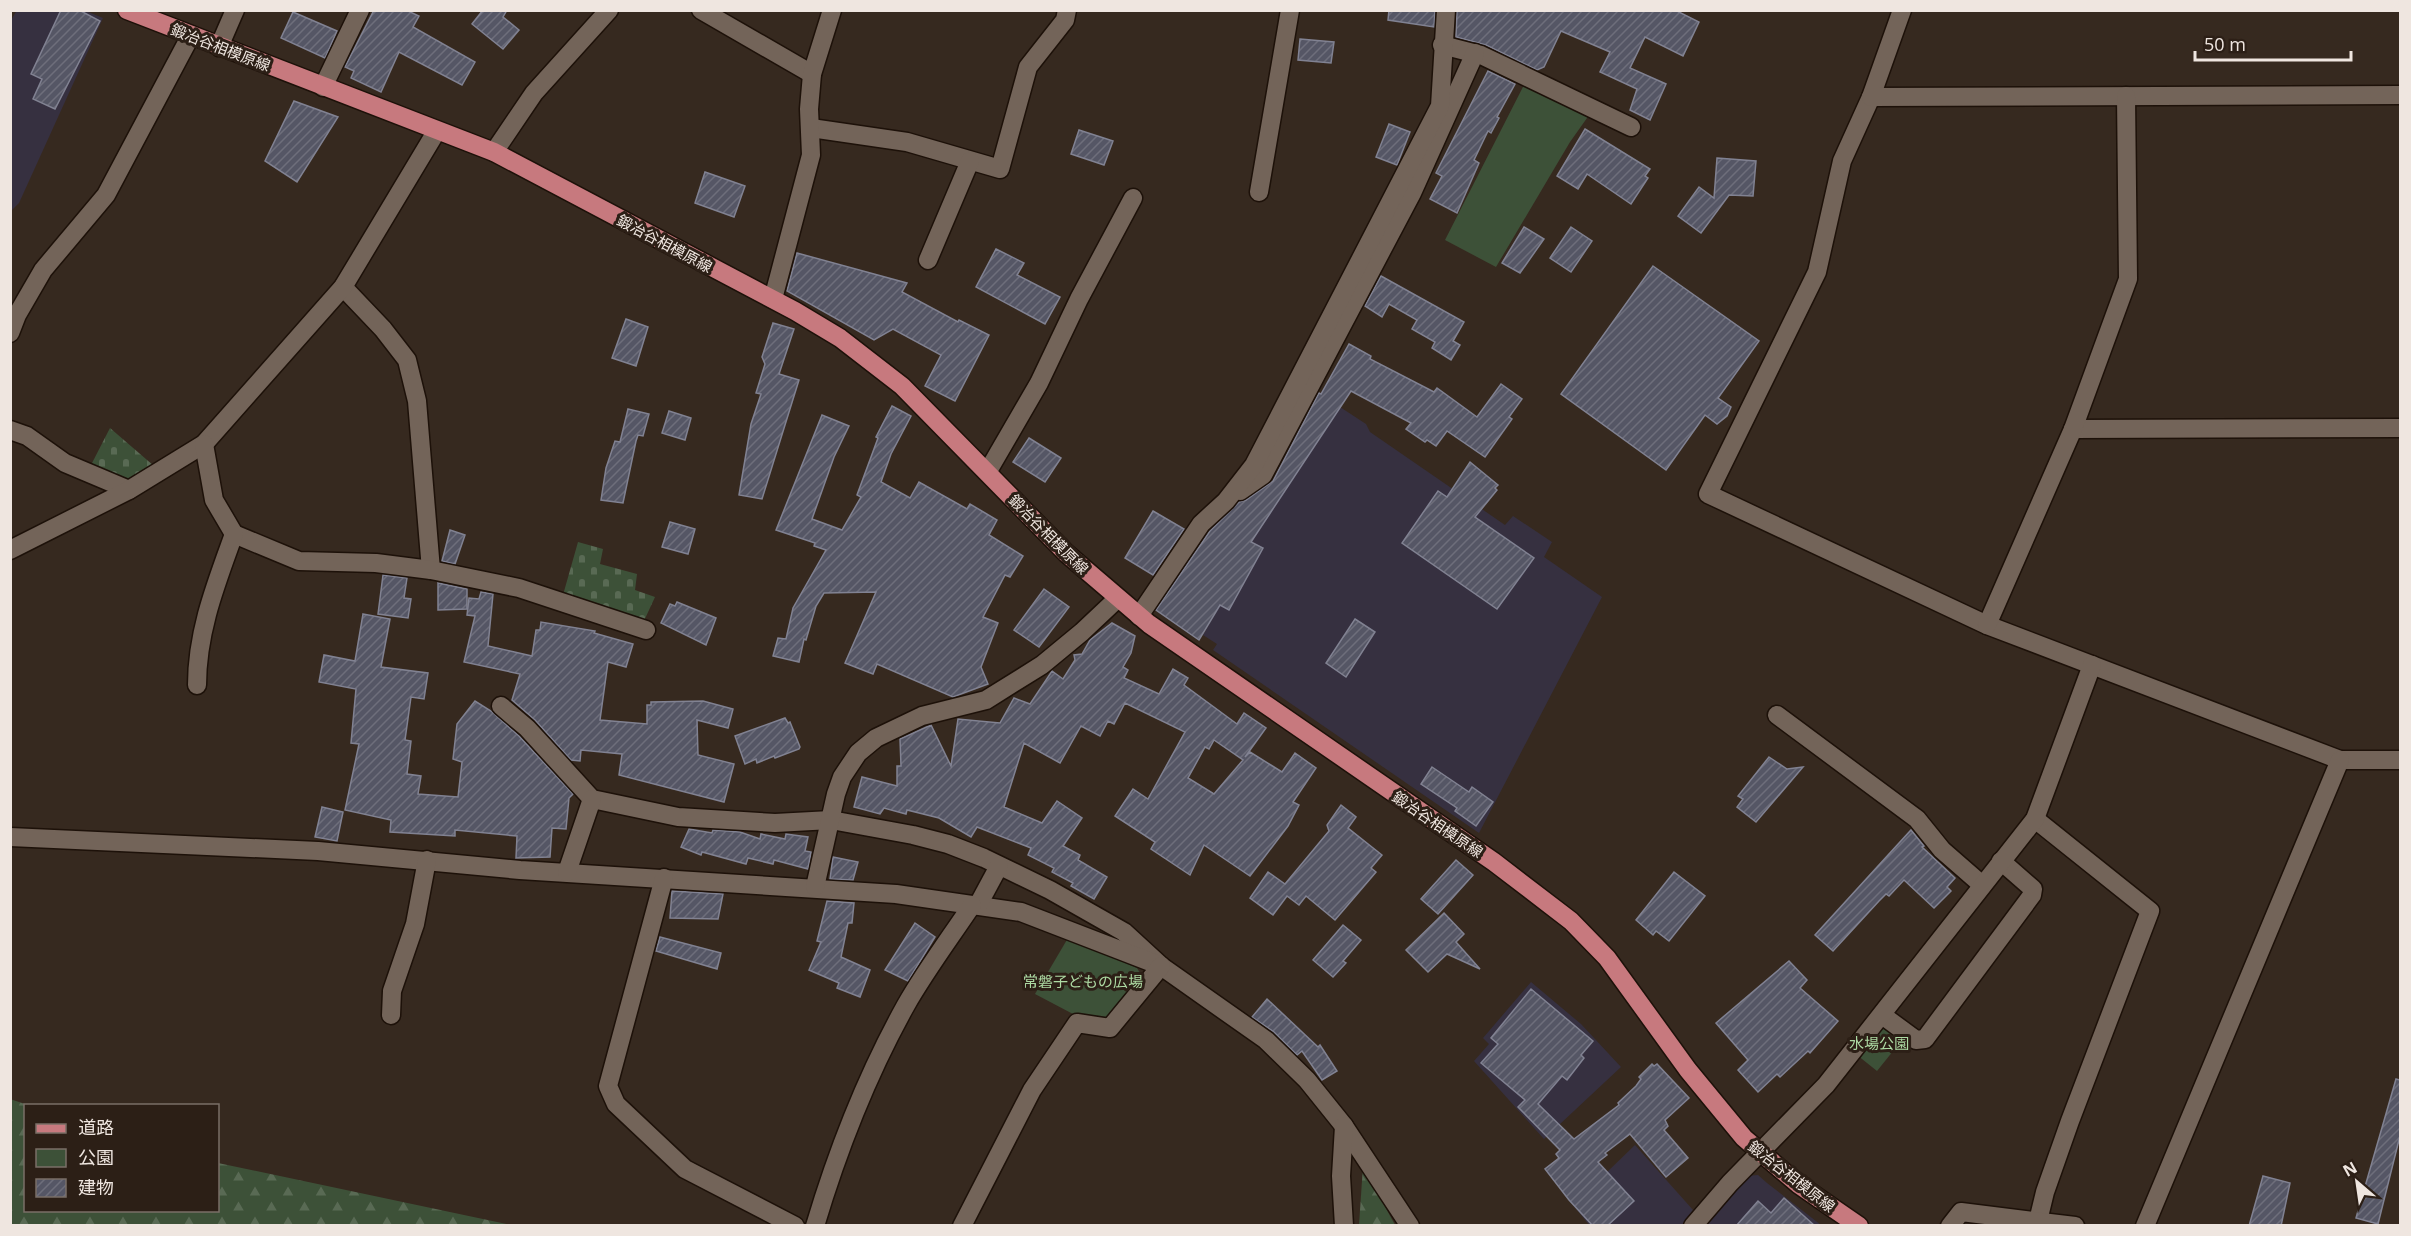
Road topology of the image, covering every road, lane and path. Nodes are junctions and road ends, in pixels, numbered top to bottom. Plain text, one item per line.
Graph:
1 (127, 10) edge
2 (235, 10) edge
3 (360, 10) edge
4 (609, 10) edge
5 (701, 10) edge
6 (832, 10) edge
7 (1068, 10) edge
8 (1290, 10) edge
9 (1446, 10) edge
10 (1902, 10) edge
11 (191, 35) junction
12 (1442, 45) junction
13 (219, 47) junction
14 (1475, 53) junction
15 (812, 74) junction
16 (323, 87) junction
17 (1450, 93) junction
18 (2400, 95) edge
19 (2126, 96) junction
20 (1871, 97) junction
21 (1631, 127) dead end
22 (811, 128) junction
23 (436, 132) junction
24 (494, 152) junction
25 (970, 161) junction
26 (1259, 192) dead end
27 (1133, 198) dead end
28 (928, 260) dead end
29 (343, 287) junction
30 (773, 299) junction
31 (10, 333) edge
32 (2400, 428) edge
33 (2073, 429) junction
34 (10, 430) edge
35 (204, 444) junction
36 (988, 471) junction
37 (129, 490) junction
38 (234, 534) junction
39 (10, 550) edge
40 (431, 570) junction
41 (1118, 599) junction
42 (1139, 616) junction
43 (1987, 625) junction
44 (646, 630) dead end
45 (2091, 665) junction
46 (197, 685) dead end
47 (501, 706) dead end
48 (1778, 716) dead end
49 (2340, 760) junction
50 (2400, 760) edge
51 (592, 799) junction
52 (2035, 819) junction
53 (831, 820) junction
54 (10, 837) edge
55 (427, 860) junction
56 (2001, 861) junction
57 (999, 866) junction
58 (567, 872) junction
59 (664, 878) junction
60 (1981, 884) junction
61 (815, 887) junction
62 (975, 905) junction
63 (1161, 966) junction
64 (391, 1015) dead end
65 (1882, 1015) junction
66 (1344, 1126) junction
67 (1760, 1154) junction
68 (2038, 1221) junction
69 (795, 1226) edge
70 (815, 1226) edge
71 (962, 1226) edge
72 (1344, 1226) edge
73 (1410, 1226) edge
74 (1693, 1226) edge
75 (1858, 1226) edge
76 (1950, 1226) edge
77 (2075, 1226) edge
78 (2145, 1226) edge

1 - 11 main road, 鍛冶谷相模原線
2 - 13 street
3 - 16 street
4 - 24 street
5 - 15 street
6 - 15 street
7 - 25 street
8 - 26 street
9 - 12 street
10 - 20 street
11 - 13 main road, 鍛冶谷相模原線
11 - 31 street
12 - 14 street
12 - 17 street
13 - 16 main road, 鍛冶谷相模原線
14 - 17 street
14 - 21 street
15 - 22 street
16 - 23 main road, 鍛冶谷相模原線
17 - 42 street
18 - 19 street
19 - 20 street
19 - 33 street
20 - 43 street
22 - 25 street
22 - 30 street
23 - 24 main road, 鍛冶谷相模原線
23 - 29 street
24 - 30 main road, 鍛冶谷相模原線
25 - 28 street
27 - 36 street
29 - 35 street
29 - 40 street
30 - 36 main road, 鍛冶谷相模原線
32 - 33 street
33 - 43 street
34 - 37 street
35 - 37 street
35 - 38 street
36 - 41 main road, 鍛冶谷相模原線
37 - 39 street
38 - 40 street
38 - 46 street
40 - 44 street
41 - 42 main road, 鍛冶谷相模原線
41 - 53 street
42 - 67 main road, 鍛冶谷相模原線
43 - 45 street
45 - 49 street
45 - 52 street
47 - 51 street
48 - 60 street
49 - 50 street
49 - 78 street
51 - 53 street
51 - 58 street
52 - 56 street
52 - 68 street
53 - 57 street
53 - 61 street
54 - 55 street
55 - 58 street
55 - 64 street
56 - 60 street
56 - 65 street
57 - 62 street
57 - 63 street
58 - 59 street
59 - 61 street
59 - 69 street
60 - 65 street
61 - 62 street
62 - 63 street
62 - 70 street
63 - 66 street
63 - 71 street
65 - 67 street
66 - 72 street
66 - 73 street
67 - 74 street
67 - 75 main road, 鍛冶谷相模原線
68 - 76 street
68 - 77 street

